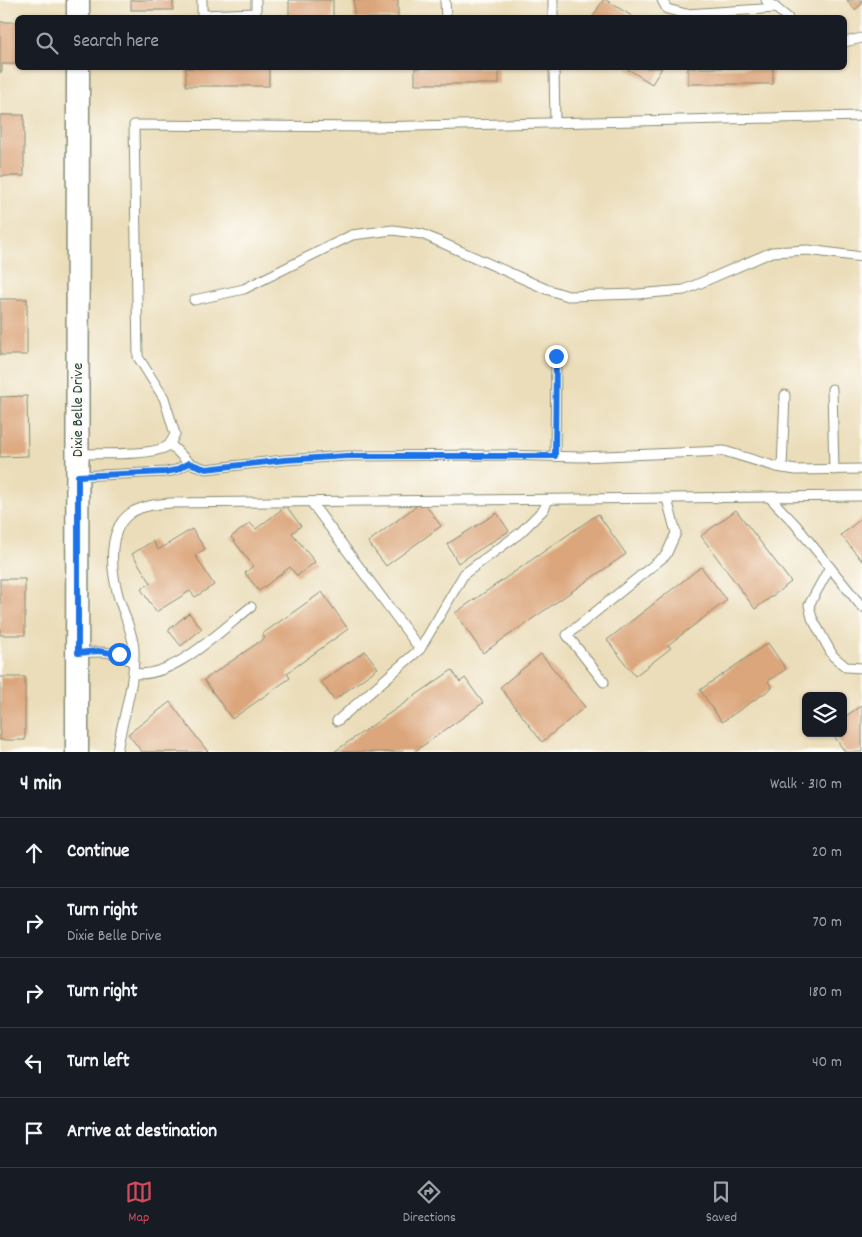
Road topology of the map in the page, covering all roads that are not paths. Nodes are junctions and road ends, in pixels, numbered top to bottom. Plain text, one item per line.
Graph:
1 (78, 0) edge
2 (202, 0) edge
3 (256, 0) edge
4 (445, 0) edge
5 (553, 0) edge
6 (662, 0) edge
7 (766, 0) edge
8 (776, 8) junction
9 (78, 15) edge
10 (446, 15) edge
11 (553, 15) edge
12 (784, 15) edge
13 (862, 38) edge
14 (847, 41) edge
15 (78, 70) edge
16 (554, 70) edge
17 (862, 116) edge
18 (555, 123) junction
19 (862, 257) edge
20 (194, 300) dead end
21 (556, 356) dead end
22 (832, 389) dead end
23 (785, 395) dead end
24 (170, 444) junction
25 (78, 454) junction
26 (555, 456) junction
27 (189, 463) junction
28 (782, 468) junction
29 (862, 469) edge
30 (834, 470) junction
31 (78, 476) junction
32 (862, 496) edge
33 (668, 499) junction
34 (771, 499) junction
35 (548, 500) junction
36 (311, 502) junction
37 (830, 567) junction
38 (251, 606) dead end
39 (862, 607) edge
40 (420, 649) junction
41 (78, 653) junction
42 (134, 662) junction
43 (862, 668) edge
44 (133, 674) junction
45 (604, 682) dead end
46 (337, 721) dead end
47 (78, 752) edge
48 (117, 752) edge

1 - 9 street
2 - 3 lane
4 - 10 lane
5 - 11 lane
6 - 8 lane
7 - 8 lane
8 - 12 lane
13 - 14 lane
15 - 25 street, Dixie Belle Drive
16 - 18 lane
17 - 18 lane
18 - 24 lane
19 - 20 lane
21 - 26 lane
22 - 30 lane
23 - 28 lane
24 - 25 lane
24 - 27 lane
25 - 31 street, Dixie Belle Drive
26 - 27 lane
26 - 28 lane
27 - 31 lane
28 - 30 lane
29 - 30 lane
31 - 41 street, Dixie Belle Drive
32 - 34 lane
33 - 34 lane
33 - 35 lane
33 - 45 lane
34 - 37 lane
35 - 36 lane
35 - 40 lane
36 - 40 lane
36 - 42 lane
37 - 39 lane
37 - 43 lane
38 - 44 lane
40 - 46 lane
41 - 42 lane
41 - 47 street, Dixie Belle Drive
42 - 44 lane
44 - 48 lane

